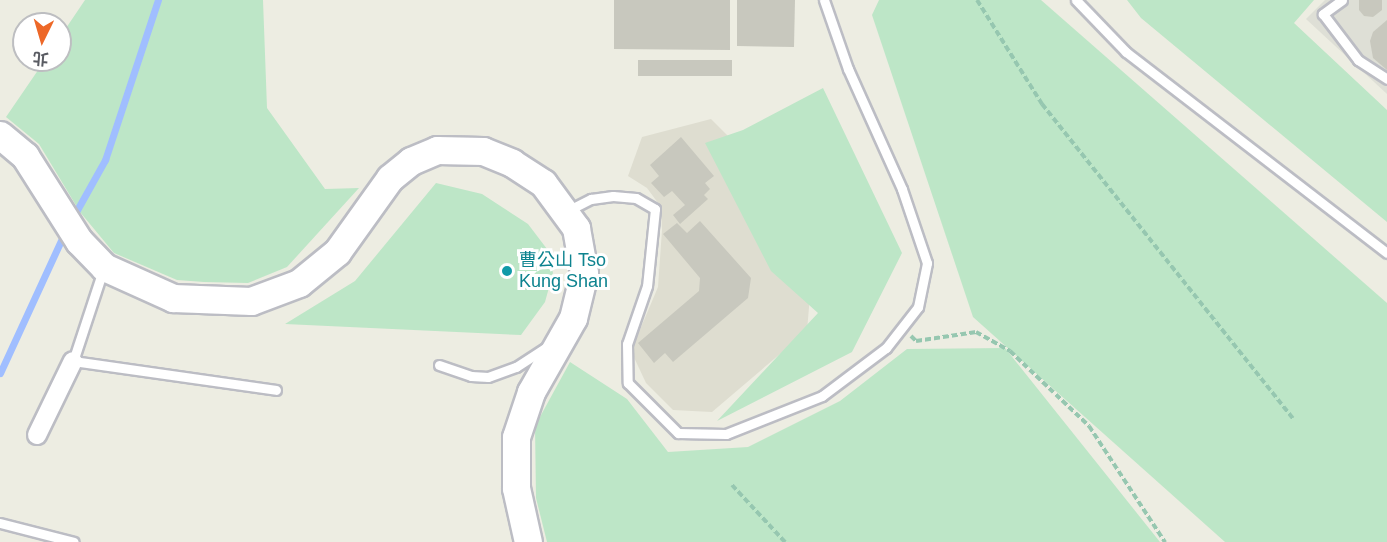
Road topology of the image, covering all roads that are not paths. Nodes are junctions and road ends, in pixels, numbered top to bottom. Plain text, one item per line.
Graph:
1 (824, 0) edge
2 (1076, 0) edge
3 (1342, 0) edge
4 (1387, 79) edge
5 (0, 135) edge
6 (567, 211) junction
7 (1387, 253) edge
8 (104, 267) junction
9 (566, 331) junction
10 (73, 360) junction
11 (439, 365) dead end
12 (276, 390) dead end
13 (37, 435) dead end
14 (0, 524) edge
15 (74, 542) edge
16 (528, 542) edge

1 - 6 lane
2 - 7 lane
3 - 4 lane
5 - 8 main road
6 - 8 main road
6 - 9 main road
8 - 10 lane
9 - 11 lane
9 - 16 main road
10 - 12 lane
10 - 13 street
14 - 15 lane

